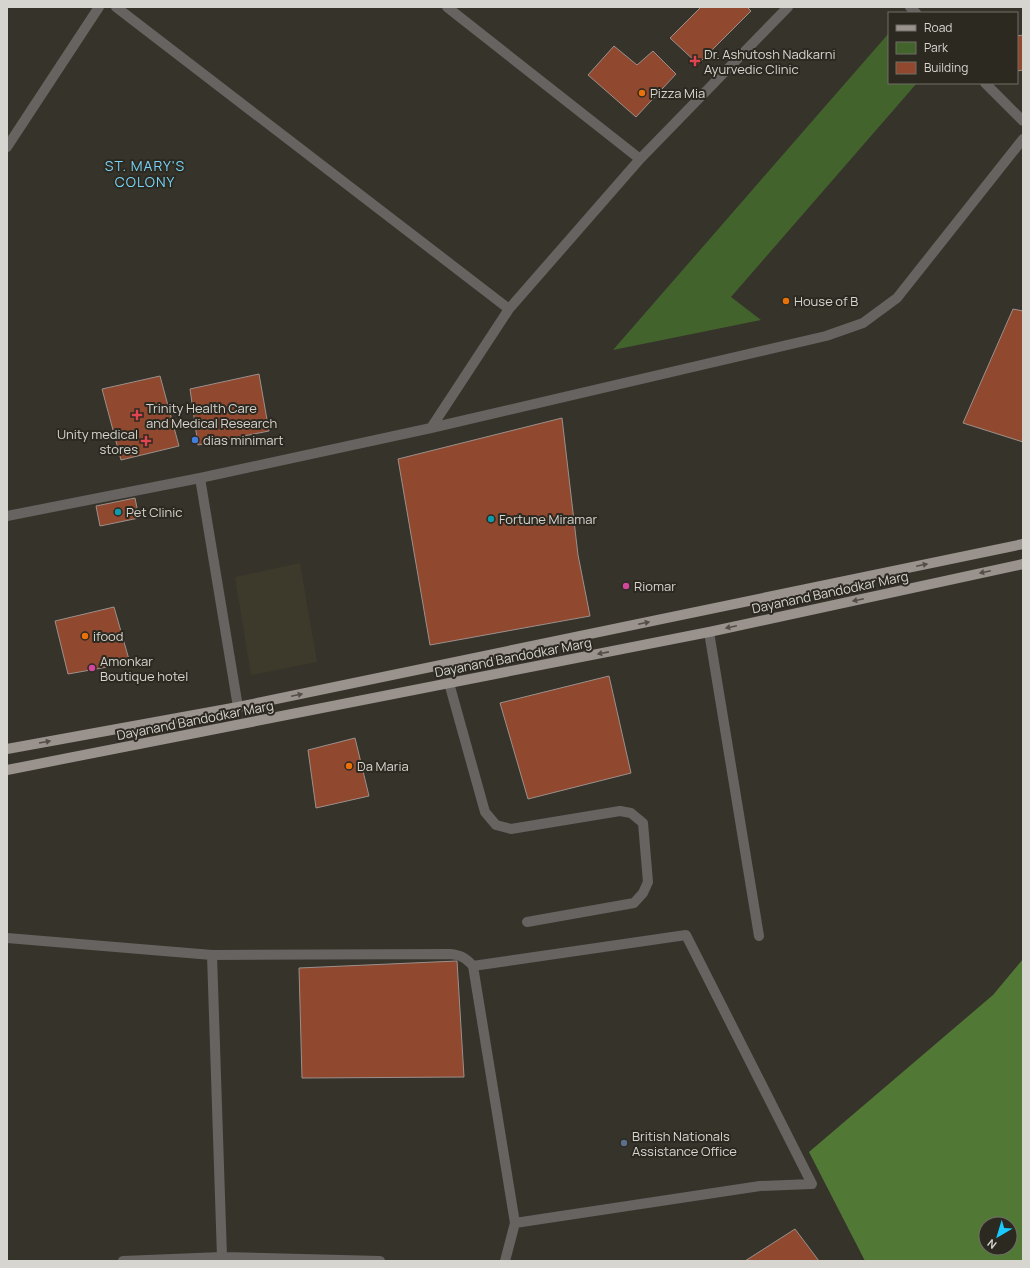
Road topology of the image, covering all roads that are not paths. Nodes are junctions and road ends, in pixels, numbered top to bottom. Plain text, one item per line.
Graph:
1 (99, 7) edge
2 (116, 7) edge
3 (447, 7) edge
4 (788, 7) edge
5 (986, 84) edge
6 (1023, 121) edge
7 (1023, 139) edge
8 (7, 147) edge
9 (640, 159) junction
10 (509, 309) junction
11 (431, 428) junction
12 (200, 478) junction
13 (7, 516) edge
14 (1023, 544) edge
15 (1023, 564) edge
16 (709, 632) junction
17 (449, 683) junction
18 (238, 707) junction
19 (7, 749) edge
20 (7, 770) edge
21 (527, 922) dead end
22 (759, 936) dead end
23 (7, 938) edge
24 (212, 955) junction
25 (473, 966) junction
26 (515, 1223) junction
27 (222, 1257) junction
28 (123, 1261) edge
29 (380, 1261) edge
30 (505, 1261) edge

1 - 8 street
2 - 10 street
3 - 9 street
4 - 9 street
5 - 6 street
7 - 11 street
9 - 10 street
10 - 11 street
11 - 12 street
12 - 13 street
12 - 18 street
18 -> 14 main road, Dayanand Bandodkar Marg
15 -> 16 main road, Dayanand Bandodkar Marg
16 -> 17 main road, Dayanand Bandodkar Marg
16 - 22 street
17 - 20 main road, Dayanand Bandodkar Marg
17 - 21 street
19 -> 18 main road, Dayanand Bandodkar Marg
23 - 24 street
24 - 25 street
24 - 27 street
25 - 26 street
25 - 26 street
26 - 30 street
27 - 28 street
27 - 29 street

